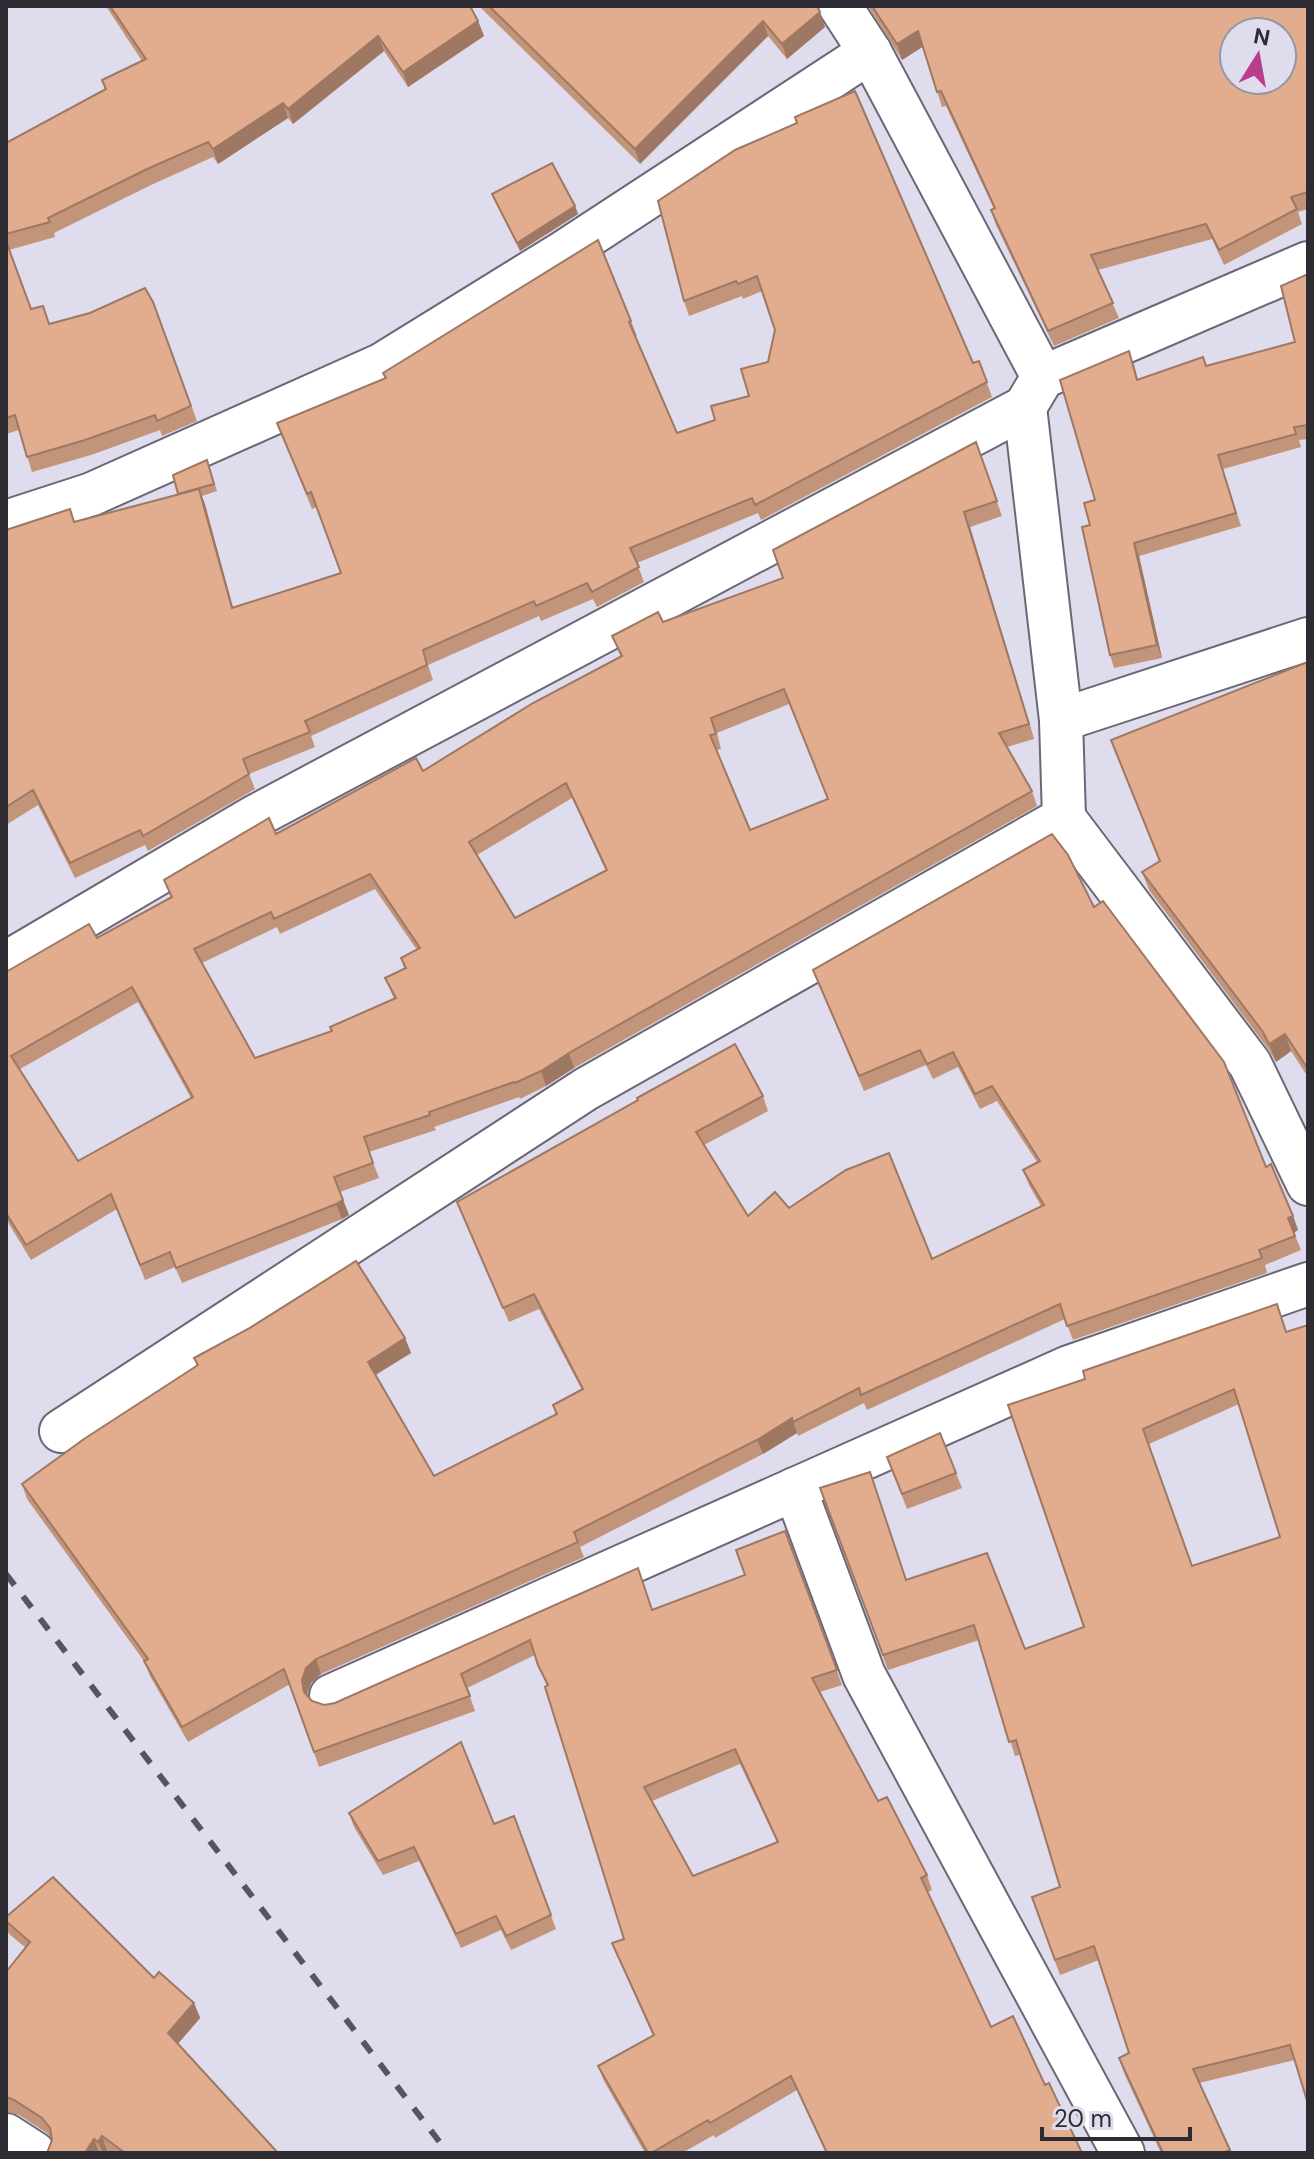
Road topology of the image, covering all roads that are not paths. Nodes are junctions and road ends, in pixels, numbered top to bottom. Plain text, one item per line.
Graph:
1 (840, 6) edge
2 (870, 52) junction
3 (1308, 263) edge
4 (1034, 392) junction
5 (6, 522) edge
6 (1308, 639) edge
7 (1061, 720) junction
8 (1064, 818) junction
9 (6, 963) edge
10 (1308, 1184) edge
11 (1308, 1284) edge
12 (61, 1431) dead end
13 (795, 1489) junction
14 (331, 1696) dead end
15 (6, 2135) edge
16 (34, 2153) edge
17 (1123, 2153) edge

1 - 2 street
2 - 4 street
2 - 5 street
3 - 4 street
4 - 7 street
4 - 9 street
6 - 7 street
7 - 8 street
8 - 10 street
8 - 12 street
11 - 13 street
13 - 14 street
13 - 17 street
15 - 16 street

